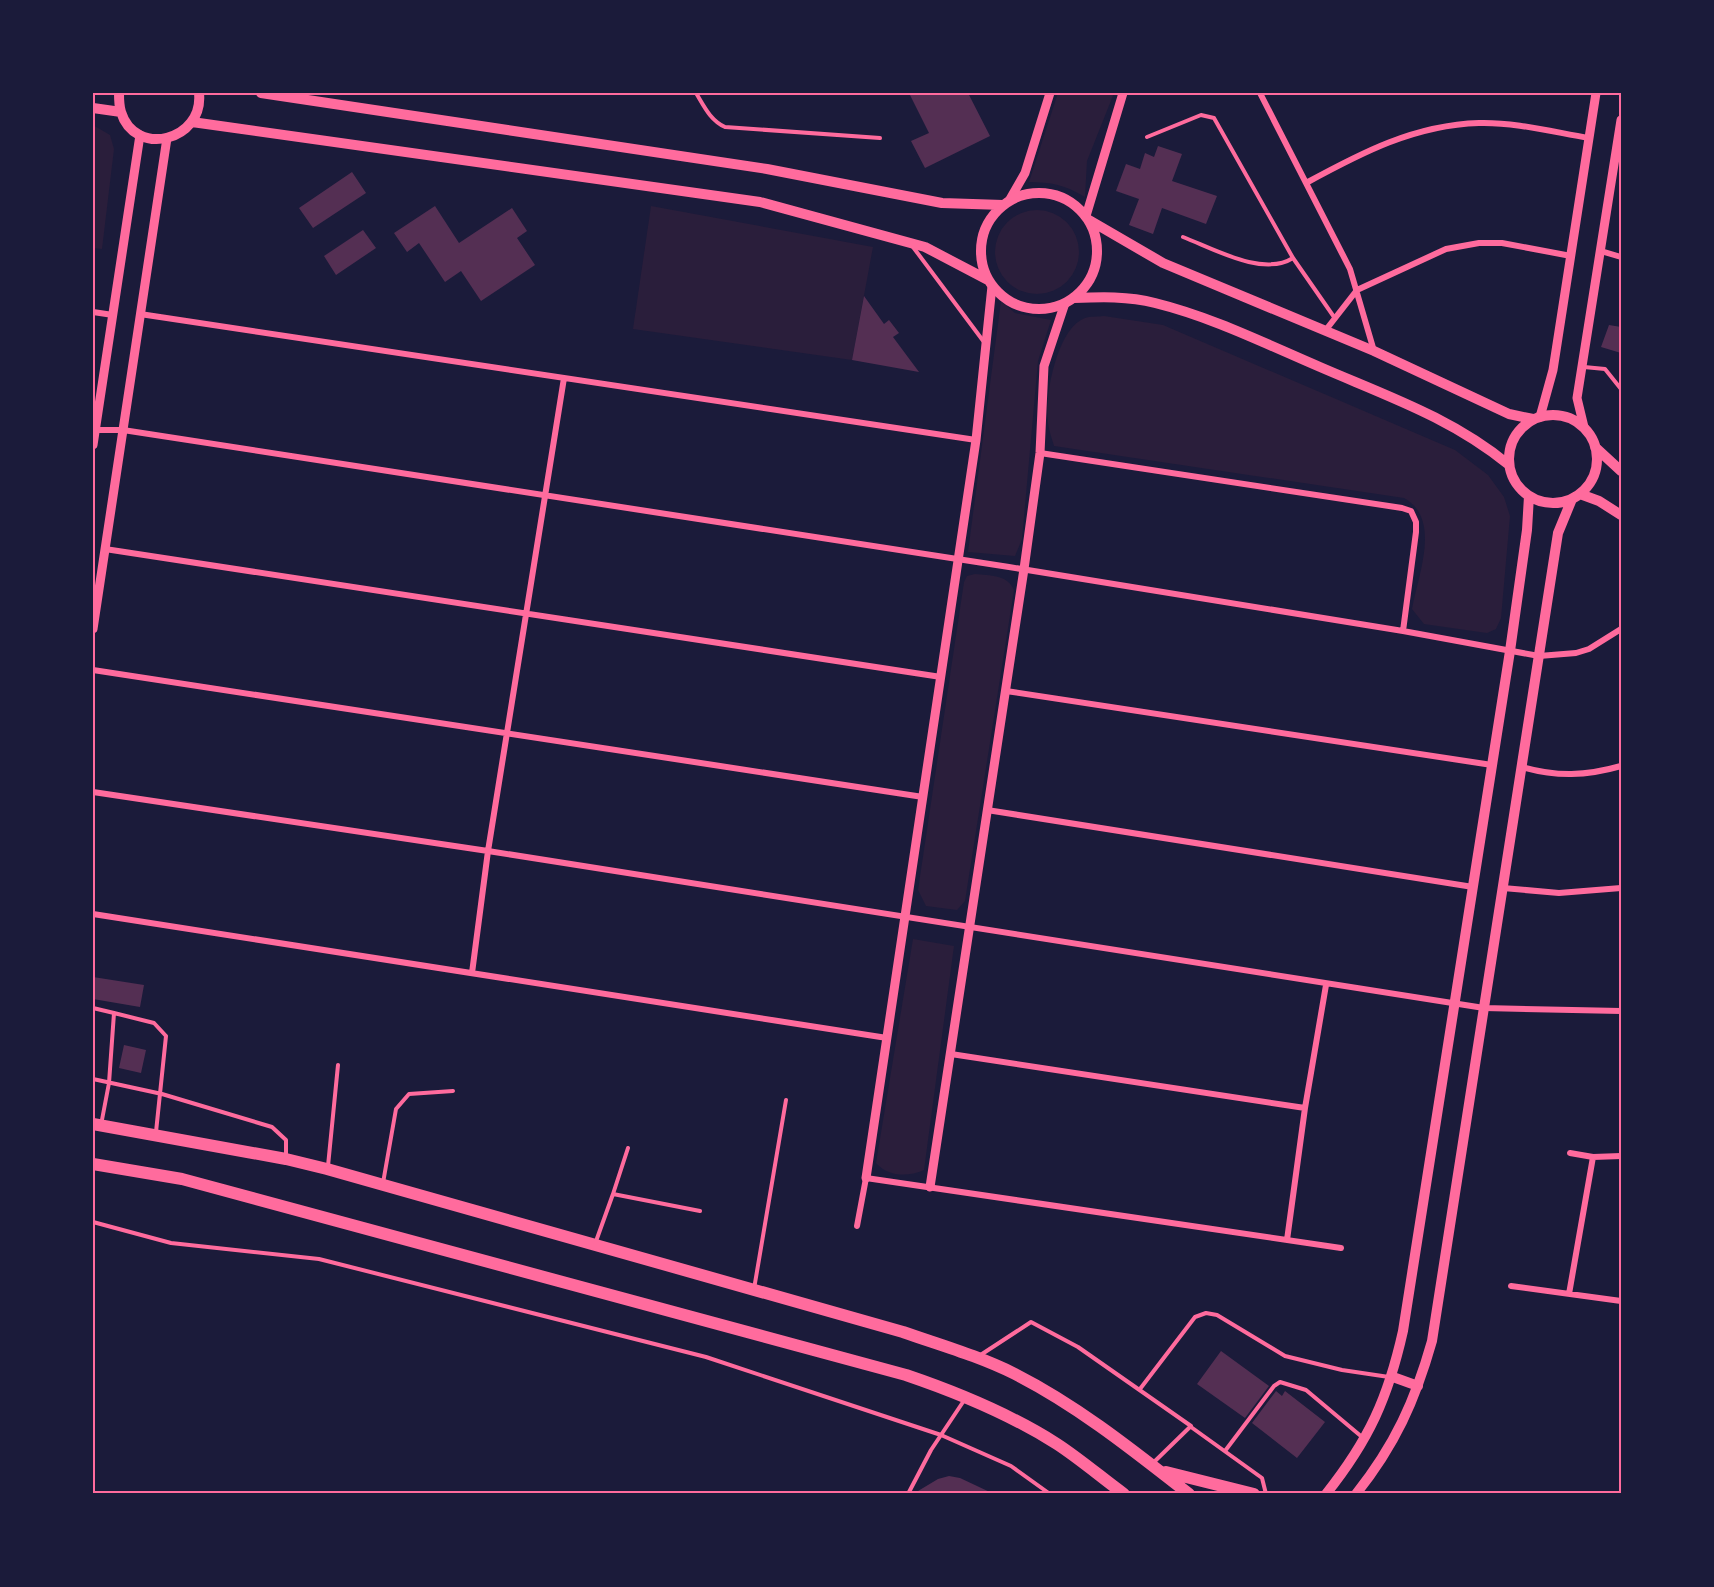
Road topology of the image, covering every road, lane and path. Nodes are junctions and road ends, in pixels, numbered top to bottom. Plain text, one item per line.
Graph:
1 (119, 93) edge
2 (199, 93) edge
3 (261, 93) edge
4 (696, 93) edge
5 (1050, 93) edge
6 (1123, 93) edge
7 (1260, 93) edge
8 (1596, 93) edge
9 (93, 108) edge
10 (121, 112) junction
11 (1621, 120) edge
12 (192, 122) junction
13 (140, 135) junction
14 (1147, 137) dead end
15 (167, 138) junction
16 (880, 138) dead end
17 (1589, 138) junction
18 (1619, 142) edge
19 (1306, 183) junction
20 (1006, 203) junction
21 (1087, 218) junction
22 (1183, 237) dead end
23 (909, 242) junction
24 (1601, 251) junction
25 (1570, 256) junction
26 (1621, 257) edge
27 (1293, 258) junction
28 (990, 283) junction
29 (1357, 290) junction
30 (1070, 300) junction
31 (93, 312) edge
32 (140, 314) junction
33 (113, 315) junction
34 (1334, 317) junction
35 (1325, 331) junction
36 (987, 347) junction
37 (1374, 351) junction
38 (1583, 367) junction
39 (564, 378) junction
40 (1621, 389) edge
41 (1537, 418) junction
42 (1584, 427) junction
43 (94, 430) edge
44 (123, 430) junction
45 (976, 440) junction
46 (93, 445) edge
47 (1595, 446) junction
48 (1040, 453) junction
49 (1509, 465) junction
50 (1621, 471) edge
51 (545, 495) junction
52 (1529, 496) junction
53 (1576, 496) junction
54 (1621, 515) edge
55 (105, 549) junction
56 (958, 558) junction
57 (1024, 569) junction
58 (526, 614) junction
59 (93, 629) edge
60 (1621, 629) edge
61 (1403, 631) junction
62 (1510, 651) junction
63 (1539, 656) junction
64 (93, 670) edge
65 (941, 678) junction
66 (1006, 691) junction
67 (507, 733) junction
68 (1492, 765) junction
69 (1621, 766) edge
70 (1522, 767) junction
71 (93, 792) edge
72 (923, 797) junction
73 (987, 810) junction
74 (488, 851) junction
75 (1473, 887) junction
76 (1503, 888) junction
77 (1621, 888) edge
78 (93, 914) edge
79 (905, 918) junction
80 (970, 928) junction
81 (472, 974) junction
82 (1326, 985) junction
83 (1455, 1003) junction
84 (93, 1008) edge
85 (1484, 1008) junction
86 (1621, 1011) edge
87 (114, 1013) junction
88 (887, 1038) junction
89 (951, 1054) junction
90 (338, 1065) dead end
91 (93, 1079) edge
92 (109, 1083) junction
93 (453, 1090) dead end
94 (162, 1094) junction
95 (786, 1100) dead end
96 (1305, 1108) junction
97 (97, 1124) edge
98 (156, 1136) junction
99 (628, 1148) dead end
100 (1570, 1153) dead end
101 (1621, 1156) edge
102 (1593, 1157) junction
103 (286, 1159) junction
104 (93, 1164) edge
105 (327, 1169) junction
106 (866, 1178) junction
107 (383, 1184) junction
108 (930, 1187) junction
109 (614, 1194) junction
110 (700, 1211) dead end
111 (93, 1222) edge
112 (857, 1226) dead end
113 (1287, 1240) junction
114 (594, 1244) junction
115 (1341, 1248) dead end
116 (1511, 1286) dead end
117 (753, 1290) junction
118 (1569, 1294) junction
119 (1621, 1301) edge
120 (976, 1358) junction
121 (1393, 1377) junction
122 (1419, 1386) junction
123 (1140, 1389) junction
124 (967, 1396) junction
125 (1191, 1426) junction
126 (941, 1435) junction
127 (1365, 1440) junction
128 (1225, 1451) junction
129 (1154, 1467) junction
130 (908, 1494) edge
131 (1050, 1494) edge
132 (1124, 1494) edge
133 (1190, 1494) edge
134 (1254, 1494) edge
135 (1266, 1494) edge
136 (1326, 1494) edge
137 (1356, 1494) edge

1 - 10 main road
2 - 12 main road
3 - 20 main road
4 - 16 lane
5 - 20 street
6 - 21 street
7 - 19 street
8 - 17 street
9 - 10 main road
10 - 13 main road
11 - 18 street
12 - 15 main road
12 - 23 main road
13 - 15 main road
13 - 33 street
14 - 27 lane
15 - 32 street
17 - 19 street
17 - 25 street
18 - 24 street
19 - 29 street
20 - 21 main road
20 - 28 main road
21 - 30 main road
21 - 35 main road
22 - 27 lane
23 - 28 main road
23 - 36 lane
24 - 26 street
24 - 38 street
25 - 29 street
25 - 41 street
27 - 34 lane
28 - 30 main road
28 - 36 street
29 - 34 street
29 - 37 street
30 - 48 street
30 - 49 main road
31 - 33 street
32 - 39 street
32 - 44 street
33 - 43 street
34 - 35 street
35 - 37 main road
36 - 45 street
37 - 41 main road
38 - 40 lane
38 - 42 street
39 - 45 street
39 - 51 street
41 - 42 main road
41 - 49 main road
42 - 47 main road
43 - 44 street
43 - 46 street
44 - 51 street
44 - 55 street
45 - 56 street
47 - 50 main road
47 - 53 main road
48 - 57 street
48 - 61 street
49 - 52 main road
51 - 56 street
51 - 58 street
52 - 53 main road
52 - 62 main road
53 - 54 main road
53 - 63 main road
55 - 58 street
55 - 59 street
56 - 57 street
56 - 65 street
57 - 61 street
57 - 66 street
58 - 65 street
58 - 67 street
60 - 63 street
61 - 62 street
62 - 63 street
62 - 68 main road
63 - 70 main road
64 - 67 street
65 - 72 street
66 - 68 street
66 - 73 street
67 - 72 street
67 - 74 street
68 - 75 main road
69 - 70 street
70 - 76 main road
71 - 74 street
72 - 79 street
73 - 75 street
73 - 80 street
74 - 79 street
74 - 81 street
75 - 83 main road
76 - 77 street
76 - 85 main road
78 - 81 street
79 - 80 street
79 - 88 street
80 - 82 street
80 - 89 street
81 - 88 street
82 - 83 street
82 - 96 street
83 - 85 street
83 - 121 main road
84 - 87 lane
85 - 86 street
85 - 122 main road
87 - 92 lane
87 - 94 lane
88 - 106 street
89 - 96 street
89 - 108 street
90 - 105 lane
91 - 92 lane
92 - 94 lane
92 - 97 lane
93 - 107 lane
94 - 98 lane
94 - 103 lane
95 - 117 lane
96 - 113 street
97 - 98 main road
98 - 103 main road
99 - 109 lane
100 - 102 street
101 - 102 street
102 - 118 street
103 - 105 main road
104 - 124 main road
105 - 107 main road
106 - 108 street
106 - 112 street
107 - 114 main road
108 - 113 street
109 - 110 lane
109 - 114 lane
111 - 126 lane
113 - 115 street
114 - 117 main road
116 - 118 street
117 - 120 main road
118 - 119 street
120 - 123 lane
120 - 129 main road
121 - 122 main road
121 - 123 lane
121 - 127 main road
122 - 137 main road
123 - 125 lane
124 - 126 lane
124 - 132 main road
125 - 128 lane
125 - 129 lane
126 - 130 lane
126 - 131 lane
127 - 128 lane
127 - 136 main road
128 - 135 lane
129 - 133 main road
129 - 134 main road

